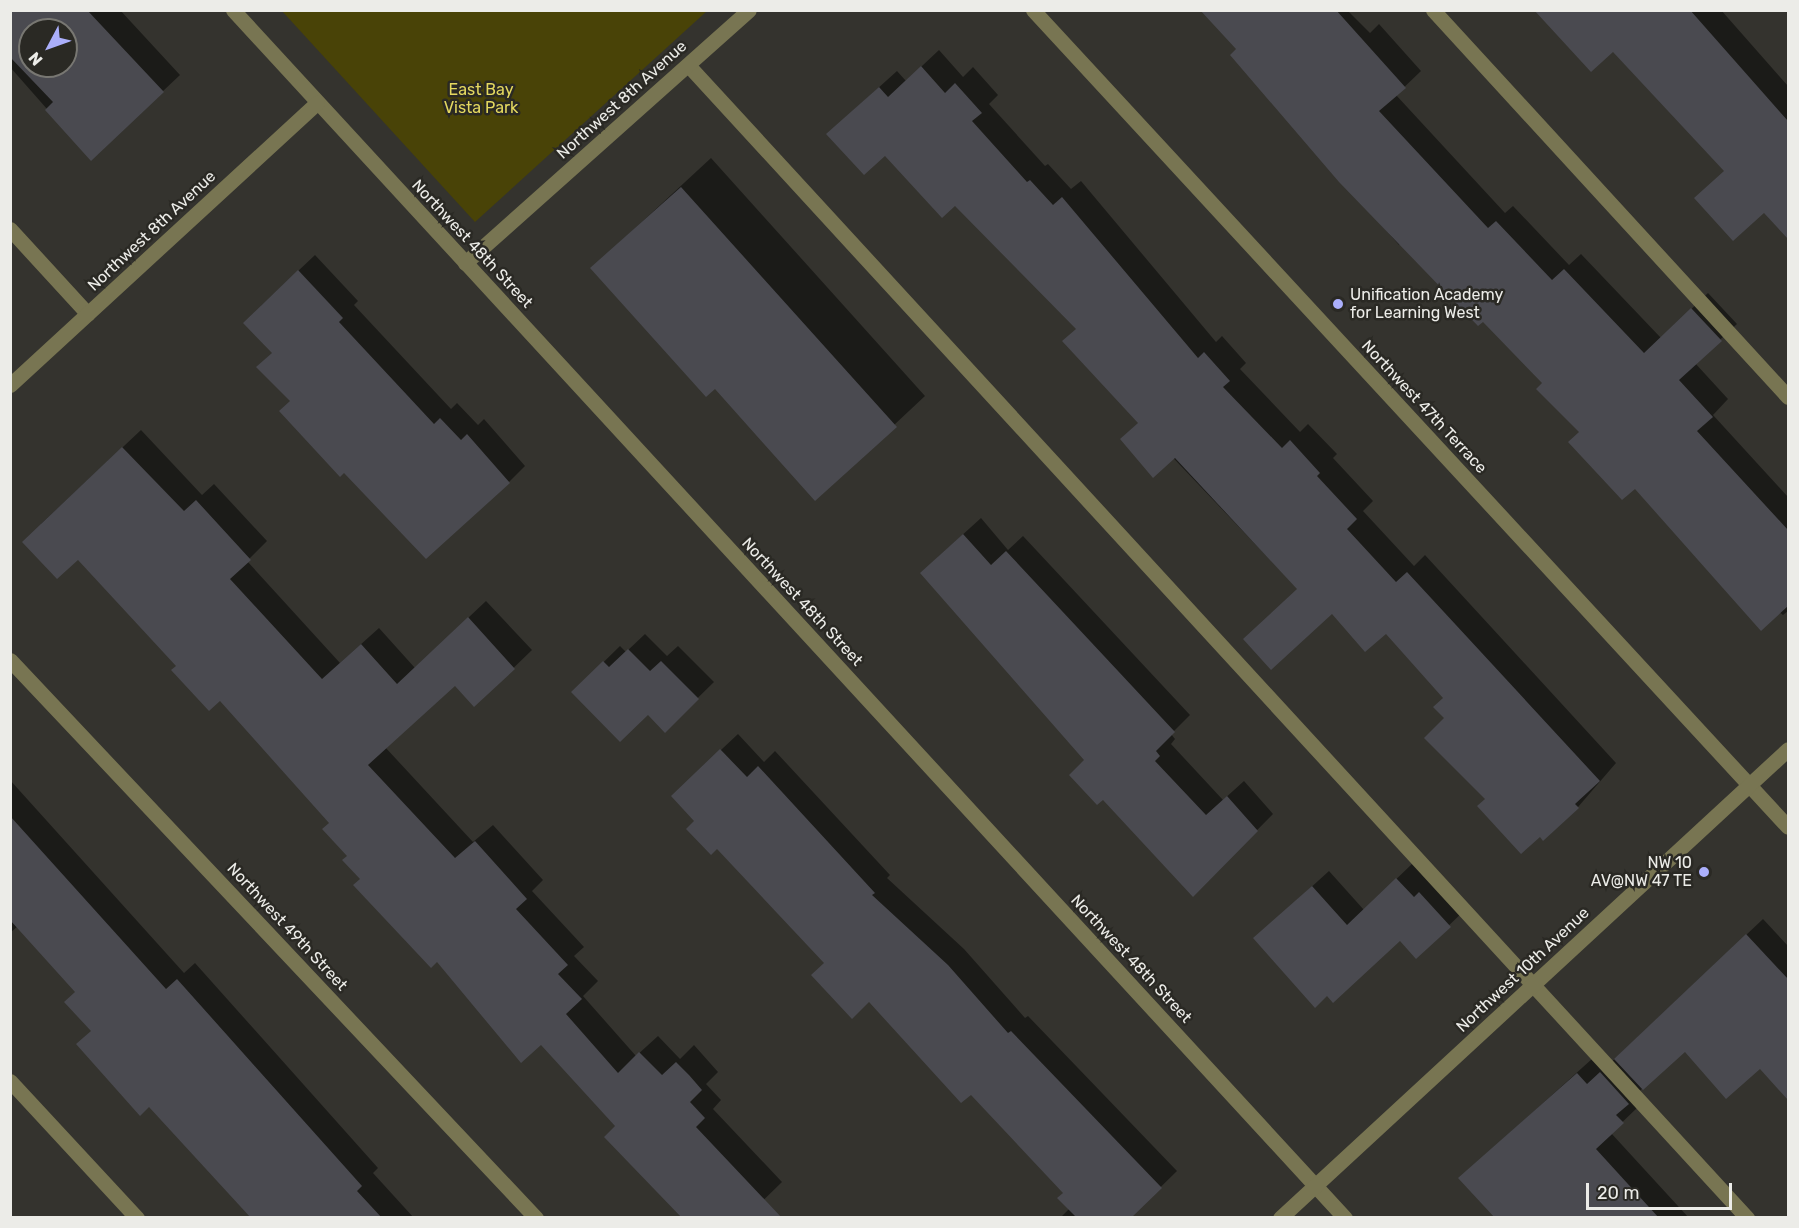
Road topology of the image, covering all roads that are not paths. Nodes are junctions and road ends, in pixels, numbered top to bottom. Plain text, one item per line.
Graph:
1 (232, 10) edge
2 (749, 10) edge
3 (1033, 10) edge
4 (1433, 10) edge
5 (688, 65) junction
6 (317, 103) junction
7 (10, 229) edge
8 (465, 263) junction
9 (88, 314) junction
10 (10, 385) edge
11 (1788, 397) edge
12 (10, 660) edge
13 (1788, 749) edge
14 (1750, 786) junction
15 (1788, 827) edge
16 (1533, 986) junction
17 (10, 1081) edge
18 (1315, 1185) junction
19 (137, 1218) edge
20 (536, 1218) edge
21 (1280, 1218) edge
22 (1345, 1218) edge
23 (1747, 1218) edge

1 - 6 street, Northwest 48th Street
2 - 5 street, Northwest 8th Avenue
3 - 14 street, Northwest 47th Terrace
4 - 11 street
5 - 8 street, Northwest 8th Avenue
5 - 16 street
6 - 8 street, Northwest 48th Street
6 - 9 street, Northwest 8th Avenue
7 - 9 street
8 - 18 street, Northwest 48th Street
9 - 10 street, Northwest 8th Avenue
12 - 20 street, Northwest 49th Street
13 - 14 street, Northwest 10th Avenue
14 - 15 street, Northwest 47th Terrace
14 - 16 street, Northwest 10th Avenue
16 - 18 street, Northwest 10th Avenue
16 - 23 street
17 - 19 street
18 - 21 street, Northwest 10th Avenue
18 - 22 street, Northwest 48th Street

